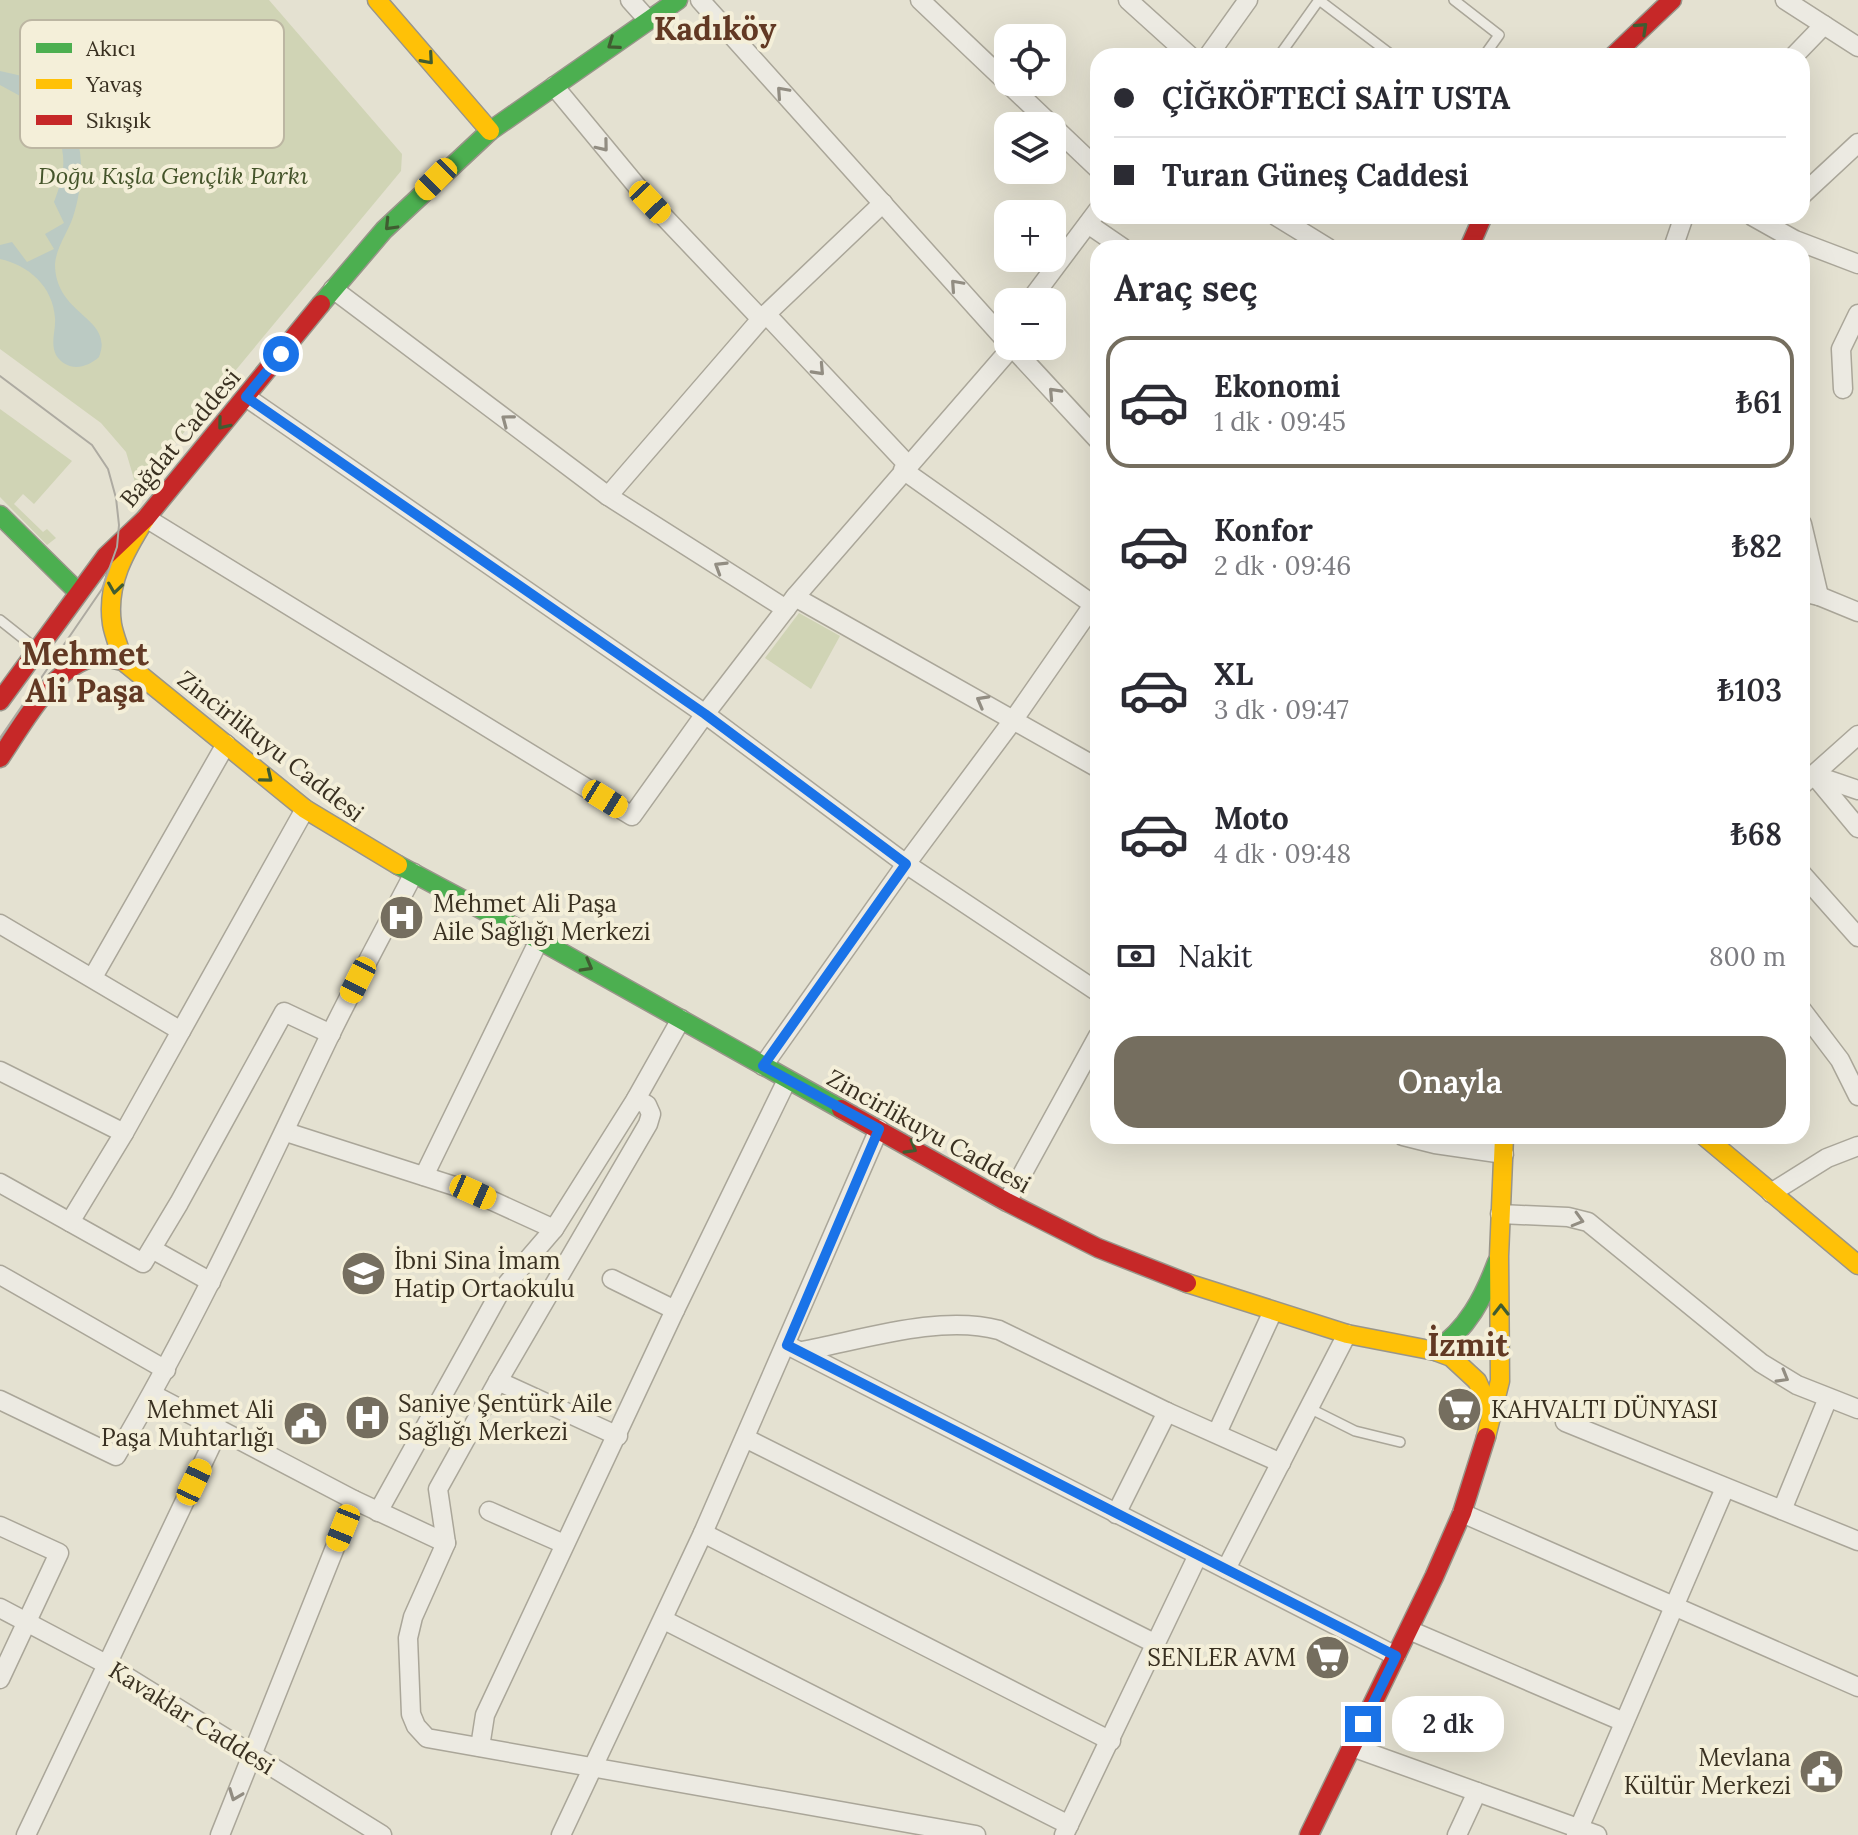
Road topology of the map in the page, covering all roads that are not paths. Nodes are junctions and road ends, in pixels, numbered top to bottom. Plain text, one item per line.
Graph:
1 (377, 0) edge
2 (630, 0) edge
3 (678, 0) edge
4 (700, 0) edge
5 (920, 0) edge
6 (1248, 0) edge
7 (1454, 0) edge
8 (1672, 0) edge
9 (1792, 2) edge
10 (1139, 4) edge
11 (648, 20) junction
12 (1824, 25) junction
13 (1858, 47) edge
14 (1195, 48) edge
15 (1211, 48) edge
16 (1285, 48) edge
17 (1382, 48) edge
18 (1490, 48) edge
19 (1621, 48) edge
20 (1802, 48) edge
21 (554, 86) junction
22 (490, 131) junction
23 (1858, 143) edge
24 (1090, 161) edge
25 (1810, 188) edge
26 (883, 203) junction
27 (1090, 221) edge
28 (1100, 224) edge
29 (1288, 224) edge
30 (1776, 224) edge
31 (1115, 240) edge
32 (1311, 240) edge
33 (1790, 240) edge
34 (1810, 249) edge
35 (1858, 264) edge
36 (1040, 288) edge
37 (333, 289) junction
38 (1858, 314) edge
39 (763, 316) junction
40 (994, 326) edge
41 (994, 358) edge
42 (1025, 360) edge
43 (1843, 389) dead end
44 (246, 397) junction
45 (1090, 431) edge
46 (906, 467) junction
47 (608, 496) junction
48 (0, 515) edge
49 (146, 518) junction
50 (78, 592) junction
51 (1810, 594) edge
52 (1090, 600) edge
53 (791, 603) junction
54 (1090, 612) edge
55 (1858, 612) edge
56 (0, 620) edge
57 (37, 649) junction
58 (123, 661) junction
59 (3, 694) edge
60 (705, 714) junction
61 (1014, 719) junction
62 (1858, 735) edge
63 (7, 736) edge
64 (226, 744) junction
65 (0, 758) edge
66 (1090, 763) edge
67 (1810, 778) edge
68 (1810, 780) edge
69 (1810, 782) edge
70 (1858, 790) edge
71 (305, 809) junction
72 (1858, 828) edge
73 (906, 864) junction
74 (414, 873) junction
75 (1810, 883) edge
76 (0, 924) edge
77 (1858, 937) edge
78 (539, 940) junction
79 (93, 977) junction
80 (1090, 987) edge
81 (681, 1019) junction
82 (1810, 1021) edge
83 (181, 1031) junction
84 (331, 1034) junction
85 (1090, 1051) edge
86 (763, 1066) junction
87 (0, 1071) edge
88 (787, 1080) junction
89 (1858, 1096) edge
90 (636, 1099) junction
91 (879, 1129) junction
92 (286, 1132) junction
93 (124, 1133) junction
94 (1435, 1144) edge
95 (1715, 1144) edge
96 (1732, 1144) edge
97 (1504, 1145) edge
98 (1858, 1146) edge
99 (424, 1176) junction
100 (0, 1183) edge
101 (1776, 1190) junction
102 (1007, 1202) junction
103 (1500, 1214) junction
104 (70, 1222) junction
105 (554, 1229) junction
106 (152, 1249) junction
107 (1858, 1250) edge
108 (1499, 1256) junction
109 (1858, 1265) edge
110 (0, 1275) edge
111 (612, 1279) dead end
112 (211, 1282) junction
113 (675, 1310) junction
114 (1273, 1311) junction
115 (1347, 1334) junction
116 (794, 1348) junction
117 (1435, 1351) junction
118 (166, 1370) junction
119 (498, 1381) junction
120 (152, 1394) junction
121 (1828, 1398) junction
122 (0, 1400) edge
123 (1309, 1408) junction
124 (1858, 1409) edge
125 (1167, 1412) junction
126 (1492, 1415) junction
127 (1565, 1422) dead end
128 (219, 1429) junction
129 (1217, 1433) junction
130 (618, 1436) junction
131 (745, 1438) junction
132 (1400, 1442) dead end
133 (1281, 1463) junction
134 (1725, 1488) junction
135 (354, 1500) junction
136 (1782, 1510) junction
137 (489, 1511) dead end
138 (378, 1512) junction
139 (1462, 1513) junction
140 (1116, 1514) junction
141 (0, 1526) edge
142 (703, 1533) junction
143 (1858, 1541) edge
144 (446, 1543) junction
145 (564, 1544) junction
146 (1198, 1555) junction
147 (1226, 1569) junction
148 (1674, 1606) junction
149 (0, 1608) edge
150 (28, 1620) junction
151 (664, 1620) junction
152 (1409, 1630) junction
153 (1156, 1644) junction
154 (1396, 1656) junction
155 (106, 1664) junction
156 (0, 1679) edge
157 (1858, 1687) edge
158 (1624, 1722) junction
159 (1111, 1741) junction
160 (480, 1747) junction
161 (1352, 1747) junction
162 (251, 1755) junction
163 (593, 1769) junction
164 (1477, 1792) junction
165 (1066, 1830) edge
166 (1584, 1833) edge
167 (26, 1835) edge
168 (220, 1835) edge
169 (382, 1835) edge
170 (561, 1835) edge
171 (976, 1835) edge
172 (1309, 1835) edge
173 (1457, 1835) edge

1 -> 22 main road
2 - 11 street
3 - 11 main road, Bağdat Caddesi
26 -> 4 street
5 - 24 street
6 - 15 street
7 - 18 lane
19 -> 8 main road
9 - 12 street
10 - 14 street
11 -> 21 main road, Bağdat Caddesi
12 - 13 street
12 - 20 street
16 - 17 lane
21 - 22 main road, Bağdat Caddesi
21 -> 39 street
22 -> 37 main road, Bağdat Caddesi
23 - 25 street
26 - 39 street
40 -> 26 street
27 - 36 street
28 - 31 street
29 - 32 street
30 - 33 street
34 - 35 street
37 - 44 main road, Bağdat Caddesi
47 -> 37 street
38 - 43 street
39 -> 46 street
39 - 47 street
41 - 46 street
45 -> 42 street
44 -> 49 main road, Bağdat Caddesi
44 - 60 street
46 - 52 street
46 - 53 street
53 -> 47 street
48 - 50 main road
49 - 50 main road, Bağdat Caddesi
49 -> 58 main road
49 - 60 street
50 - 57 main road, Bağdat Caddesi
51 - 55 street
53 - 60 street
61 -> 53 street
54 - 61 street
56 - 57 lane
57 - 59 main road, Bağdat Caddesi
58 - 63 main road
58 - 64 main road, Zincirlikuyu Caddesi
60 - 73 street
61 - 66 street
61 - 73 street
62 - 67 street
63 - 65 main road
64 -> 71 main road, Zincirlikuyu Caddesi
64 - 79 street
68 - 70 street
69 - 72 street
71 - 74 main road, Zincirlikuyu Caddesi
71 - 83 street
73 - 80 street
73 - 86 street
74 - 78 main road, Zincirlikuyu Caddesi
74 - 84 street
75 - 77 street
76 - 79 street
78 -> 81 main road, Zincirlikuyu Caddesi
78 - 99 street
79 - 83 street
81 - 86 main road, Zincirlikuyu Caddesi
81 - 90 street
82 - 89 street
83 - 93 street
84 - 92 street
84 - 106 street
85 - 102 street
86 - 88 main road, Zincirlikuyu Caddesi
87 - 93 street
88 - 91 main road, Zincirlikuyu Caddesi
88 - 113 street
90 - 105 street
90 - 119 street
91 -> 102 main road, Zincirlikuyu Caddesi
91 - 116 street
92 - 99 street
92 - 112 street
93 - 104 street
94 - 97 street
95 - 101 main road
96 - 101 main road
97 - 103 main road
98 - 101 street
99 - 105 street
100 - 104 street
101 - 107 main road
101 - 109 main road
102 - 114 main road, Zincirlikuyu Caddesi
103 - 108 main road
103 -> 121 street
104 - 106 street
105 - 138 street
106 - 112 street
108 - 117 main road
126 -> 108 main road
110 - 118 street
111 - 113 street
112 - 118 street
113 - 130 street
114 - 115 main road, Zincirlikuyu Caddesi
114 - 129 street
115 - 117 main road, Zincirlikuyu Caddesi
115 - 123 street
116 - 125 street
116 - 131 street
116 - 140 street
117 - 126 main road, Zincirlikuyu Caddesi
118 - 120 street
119 - 130 street
119 - 144 street
120 - 122 street
120 - 128 street
121 - 124 street
121 - 136 street
123 - 132 lane
123 - 133 street
125 - 129 street
125 - 140 street
126 - 139 main road
127 - 134 street
128 - 135 street
128 - 155 street
129 - 133 street
130 - 145 street
131 - 142 street
131 - 153 street
133 - 147 street
134 - 136 street
134 - 148 street
135 - 138 street
135 - 162 street
136 - 143 street
137 - 145 street
138 - 144 street
139 - 148 street
139 - 152 main road
140 - 146 street
141 - 150 street
142 - 151 street
142 - 159 street
144 - 160 street
145 - 160 street
146 - 147 street
146 - 153 street
147 - 154 street
148 - 157 street
148 - 158 street
149 - 150 street, Kavaklar Caddesi
150 - 155 street, Kavaklar Caddesi
150 - 156 street
151 - 163 street
151 - 165 street
152 - 154 main road
152 - 158 street
153 - 159 street
154 - 161 main road
155 - 162 street, Kavaklar Caddesi
155 - 167 street
158 - 166 street
159 - 165 street
160 - 163 street
161 - 164 street
161 - 172 main road
162 -> 168 street
162 - 169 street, Kavaklar Caddesi
163 - 170 street
163 - 171 street
164 - 166 street
164 - 173 street

